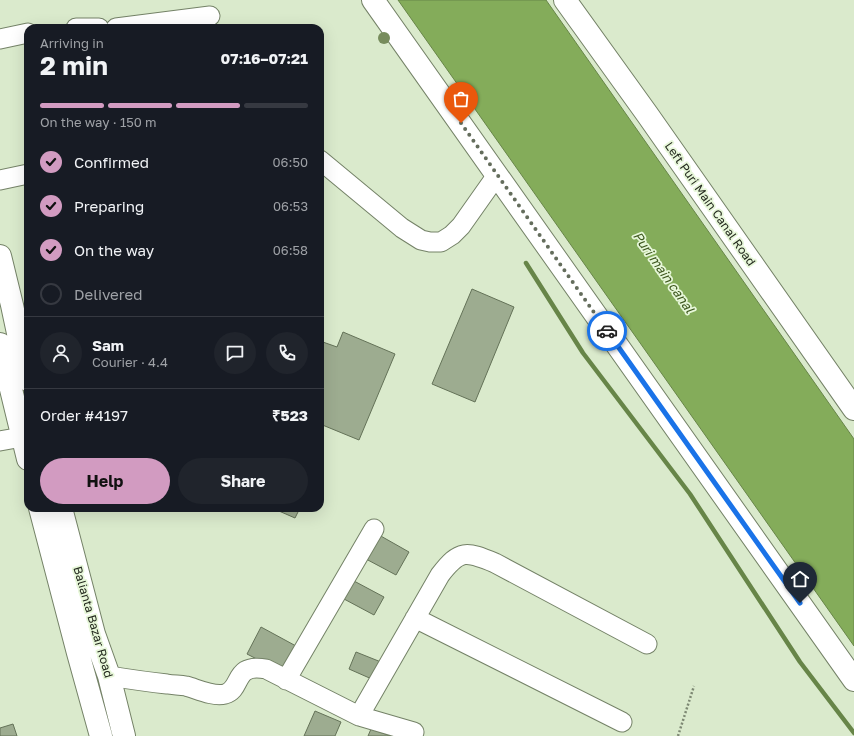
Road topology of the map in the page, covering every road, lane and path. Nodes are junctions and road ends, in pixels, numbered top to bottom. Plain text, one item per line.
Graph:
1 (373, 0) edge
2 (565, 0) edge
3 (210, 15) edge
4 (145, 24) edge
5 (24, 34) edge
6 (0, 39) edge
7 (324, 163) edge
8 (24, 175) edge
9 (497, 175) junction
10 (0, 180) edge
11 (0, 256) edge
12 (0, 344) edge
13 (24, 361) edge
14 (854, 409) edge
15 (22, 437) junction
16 (0, 441) edge
17 (24, 444) edge
18 (41, 512) edge
19 (62, 512) edge
20 (374, 529) dead end
21 (416, 618) junction
22 (647, 644) dead end
23 (109, 676) junction
24 (286, 680) junction
25 (854, 680) edge
26 (694, 686) dead end
27 (360, 716) junction
28 (622, 722) dead end
29 (414, 732) dead end
30 (101, 736) edge
31 (124, 736) edge
32 (678, 736) edge

1 - 9 street
2 - 14 street, Left Puri Main Canal Road
3 - 4 street
5 - 6 street
7 - 9 street
8 - 10 street
9 - 25 street
11 - 13 street
12 - 15 street
15 - 16 street
15 - 17 street
18 - 30 street, Balianta Bazar Road
19 - 23 street, Balianta Bazar Road
20 - 24 street
21 - 22 street
21 - 27 street
21 - 28 street
23 - 24 street
23 - 31 street, Balianta Bazar Road
24 - 27 street
26 - 32 path
27 - 29 street

